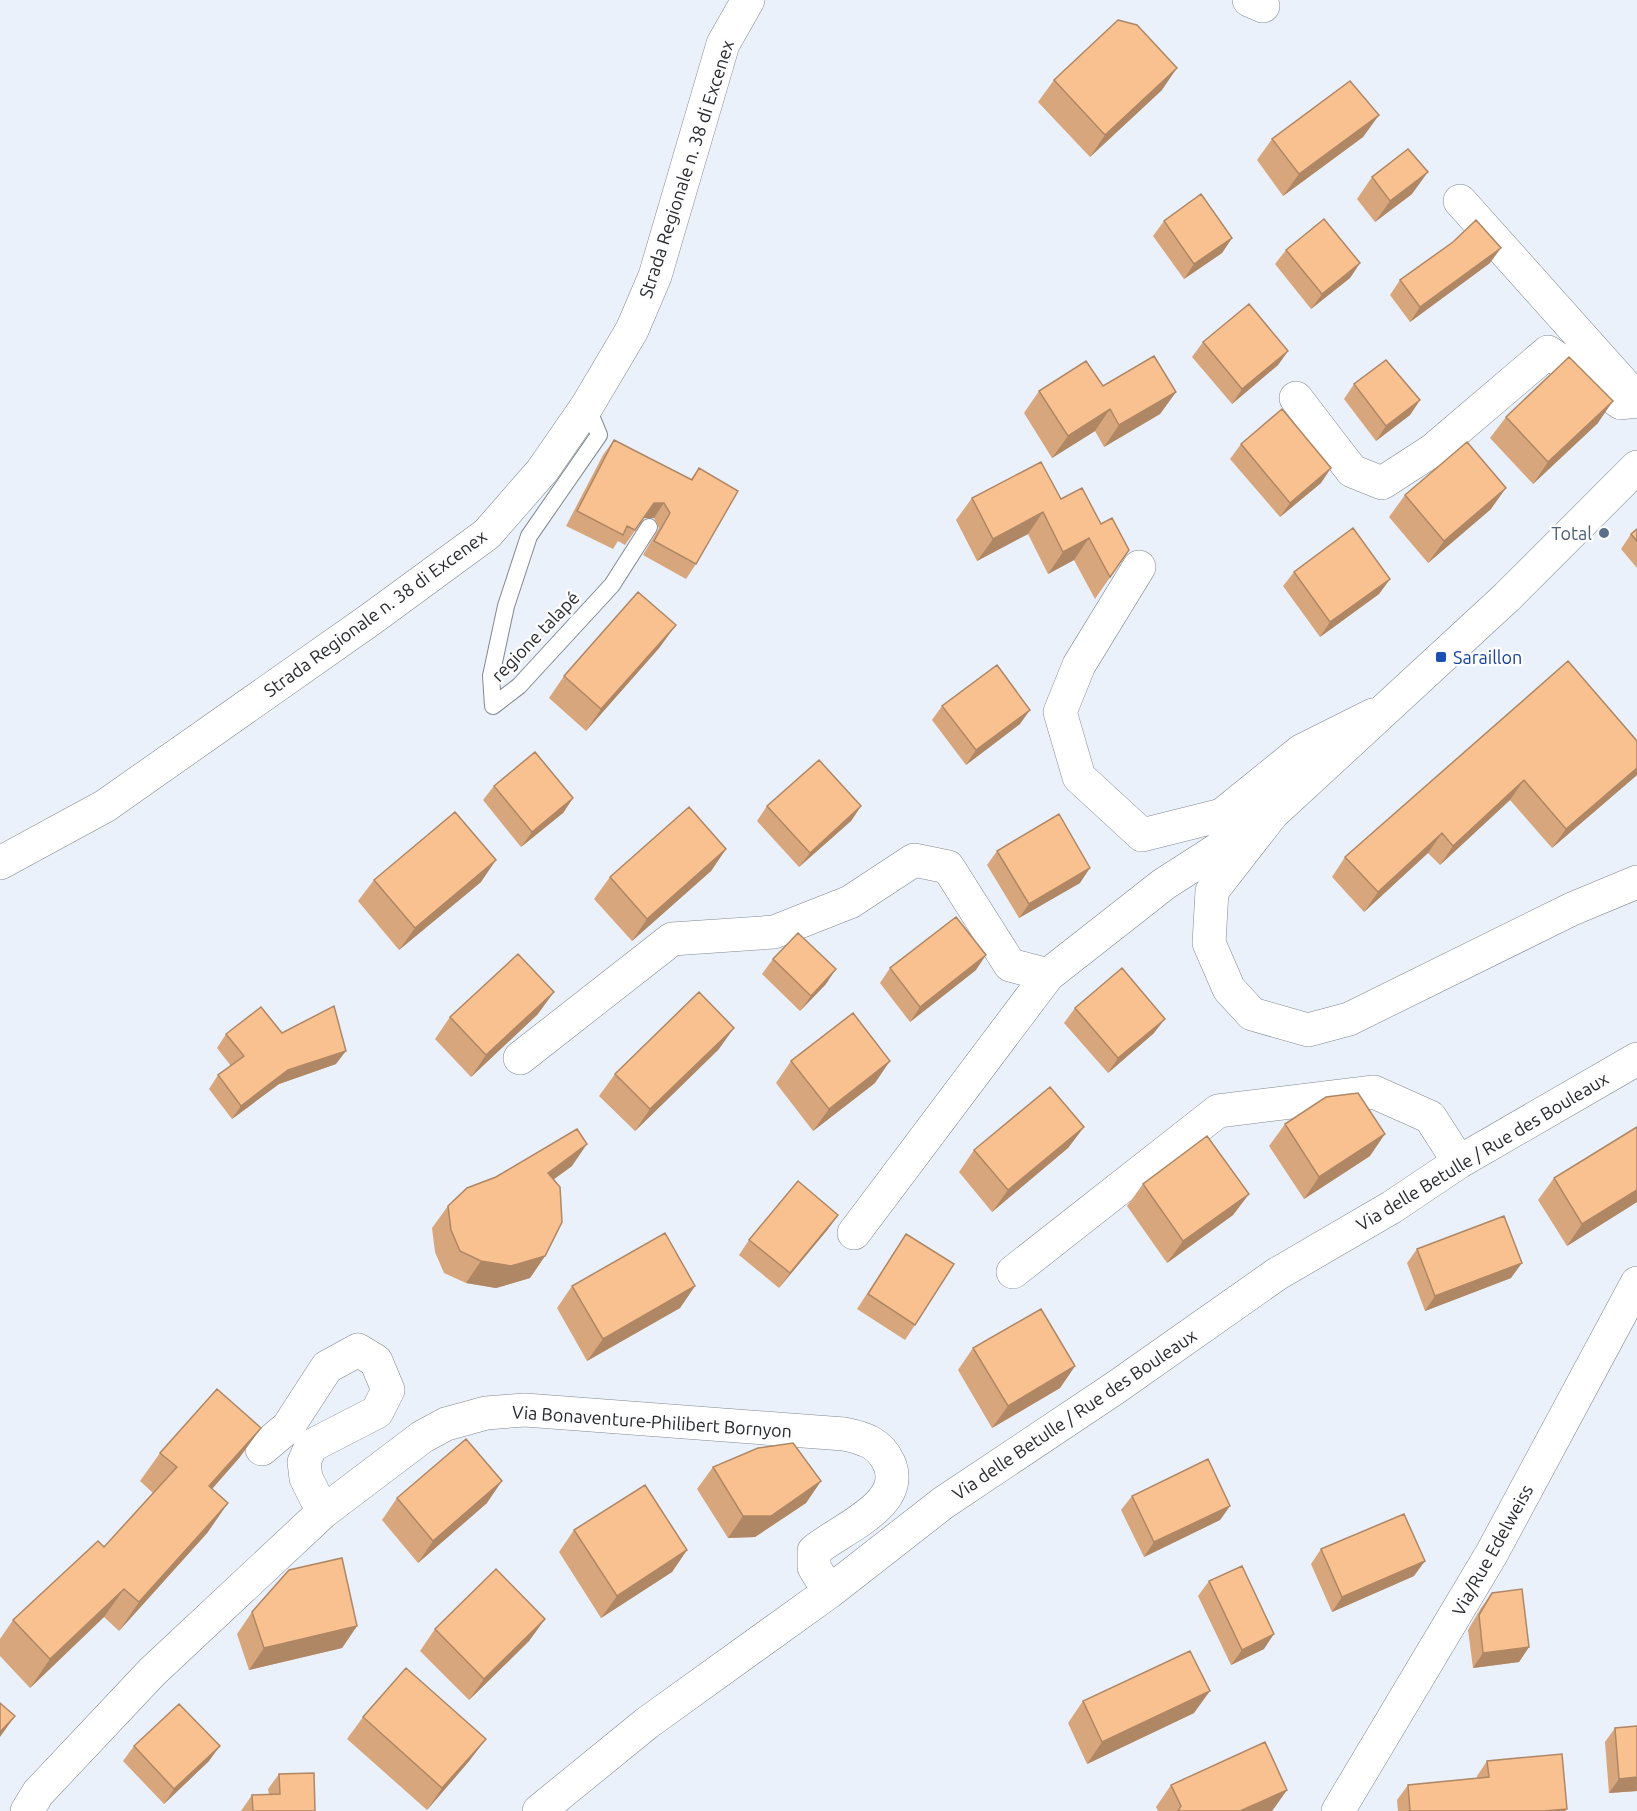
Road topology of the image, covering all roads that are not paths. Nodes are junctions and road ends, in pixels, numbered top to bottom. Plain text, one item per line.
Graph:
1 (748, 0) edge
2 (1460, 201) dead end
3 (1296, 398) dead end
4 (1637, 400) edge
5 (587, 406) junction
6 (1637, 467) edge
7 (649, 527) edge
8 (1139, 567) dead end
9 (1383, 711) junction
10 (1272, 814) junction
11 (0, 863) edge
12 (1637, 882) edge
13 (1048, 975) junction
14 (519, 1058) dead end
15 (1637, 1059) edge
16 (1458, 1162) junction
17 (854, 1233) dead end
18 (1013, 1272) dead end
19 (1637, 1283) edge
20 (262, 1449) dead end
21 (323, 1512) junction
22 (829, 1592) junction
23 (27, 1811) edge
24 (539, 1811) edge
25 (1338, 1811) edge

1 - 5 street, Strada Regionale n. 38 di Excenex
2 - 4 street
3 - 4 street
5 - 7 lane, regione talapé
5 - 11 street, Strada Regionale n. 38 di Excenex
6 - 9 street
8 - 9 street
9 - 10 street
10 - 12 street
10 - 13 street
13 - 14 street
13 - 17 street
15 - 16 street, Via delle Betulle / Rue des Bouleaux
16 - 18 street
16 - 22 street, Via delle Betulle / Rue des Bouleaux
19 - 25 street, Via/Rue Edelweiss
20 - 21 street
21 - 22 street, Via Bonaventure-Philibert Bornyon
21 - 23 street, Via Bonaventure-Philibert Bornyon
22 - 24 street, Via delle Betulle / Rue des Bouleaux

